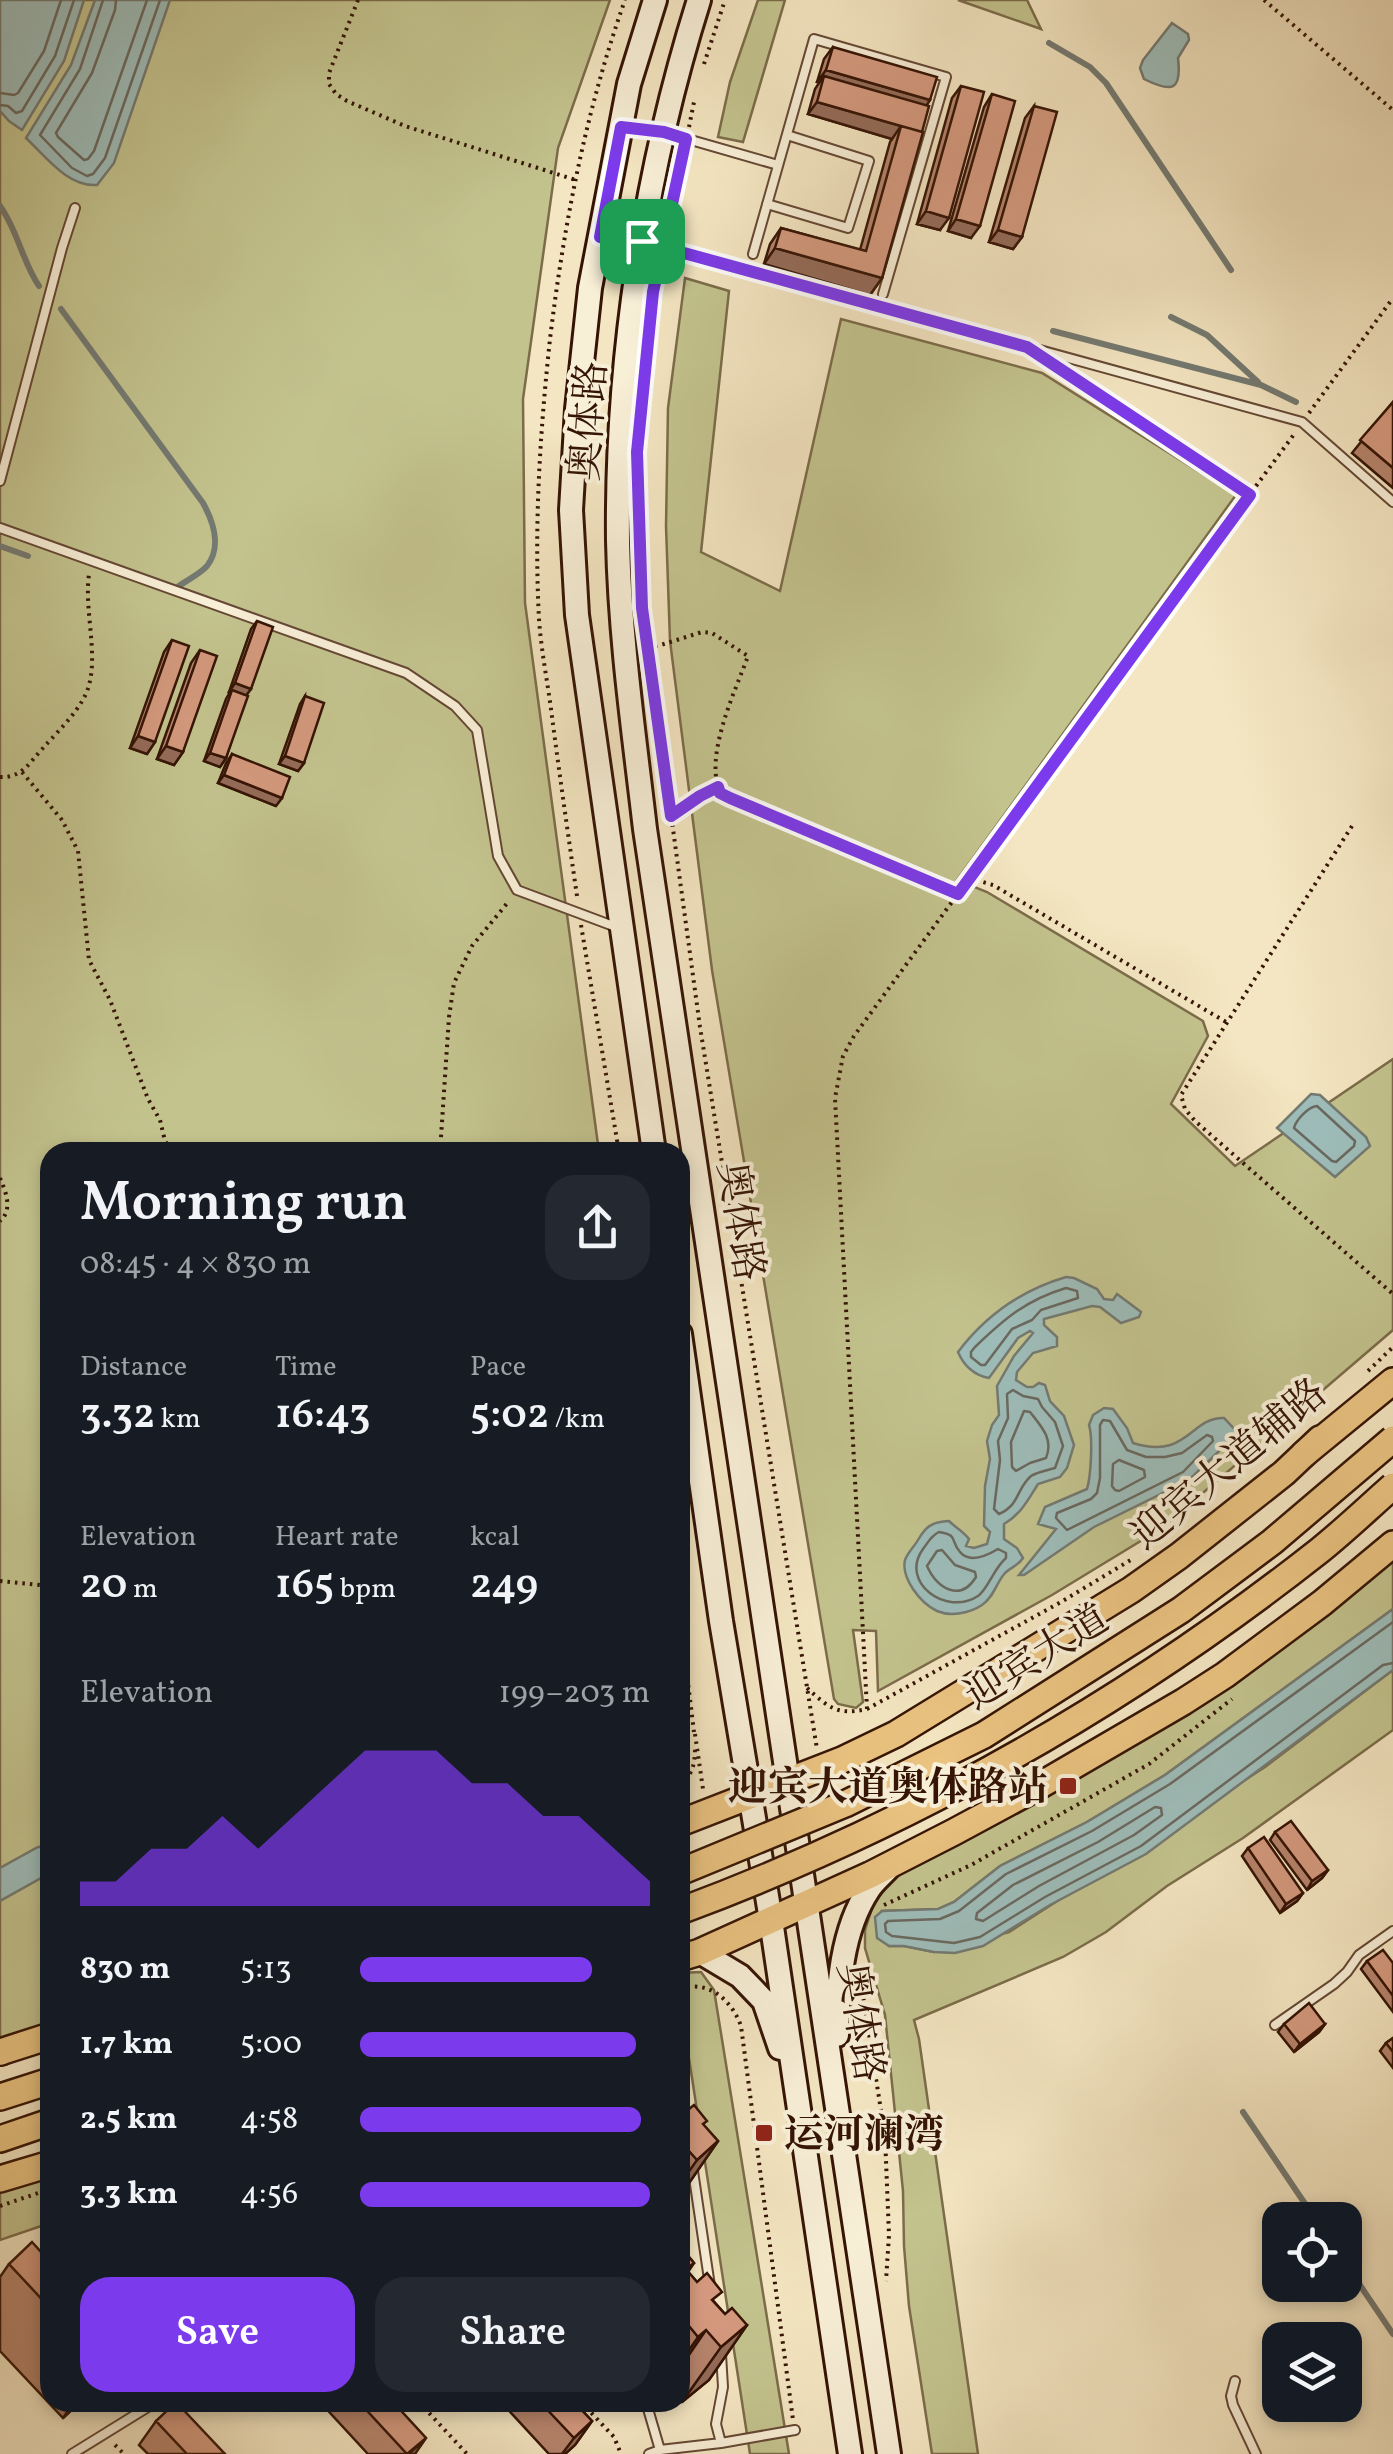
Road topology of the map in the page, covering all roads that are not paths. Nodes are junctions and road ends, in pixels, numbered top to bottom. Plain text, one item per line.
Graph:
1 (655, 0) edge
2 (698, 0) edge
3 (621, 127) junction
4 (787, 135) junction
5 (675, 136) junction
6 (778, 165) junction
7 (767, 204) junction
8 (74, 208) dead end
9 (600, 237) junction
10 (652, 244) junction
11 (753, 254) dead end
12 (883, 294) edge
13 (1027, 347) junction
14 (0, 481) edge
15 (1250, 495) road end
16 (1393, 502) edge
17 (0, 528) edge
18 (623, 929) junction
19 (653, 1142) edge
20 (1393, 1371) edge
21 (1393, 1381) edge
22 (690, 1406) edge
23 (1393, 1439) edge
24 (1304, 1454) junction
25 (1393, 1486) edge
26 (1393, 1544) edge
27 (788, 1781) junction
28 (751, 1795) junction
29 (690, 1819) edge
30 (892, 1864) junction
31 (690, 1868) edge
32 (806, 1904) junction
33 (690, 1906) edge
34 (771, 1920) junction
35 (1393, 1932) edge
36 (690, 1955) edge
37 (1275, 2025) dead end
38 (40, 2039) edge
39 (0, 2052) edge
40 (40, 2084) edge
41 (0, 2097) edge
42 (836, 2099) junction
43 (800, 2106) junction
44 (40, 2125) edge
45 (0, 2139) edge
46 (690, 2156) edge
47 (40, 2170) edge
48 (40, 2172) edge
49 (0, 2179) edge
50 (0, 2190) edge
51 (712, 2299) edge
52 (720, 2351) edge
53 (1235, 2381) dead end
54 (140, 2412) edge
55 (649, 2412) edge
56 (795, 2430) road end
57 (721, 2443) junction
58 (660, 2450) junction
59 (72, 2454) edge
60 (649, 2454) edge
61 (850, 2454) edge
62 (889, 2454) edge
63 (1256, 2454) edge

1 - 3 main road, 奥体路
2 - 5 main road, 奥体路
3 - 5 lane
3 - 9 main road, 奥体路
4 - 6 lane
4 - 7 lane
4 - 12 lane
5 - 6 lane
5 - 10 main road, 奥体路
6 - 7 lane
7 - 11 lane
8 - 14 lane
9 - 10 lane
9 - 18 main road, 奥体路
10 - 13 lane
10 - 27 main road, 奥体路
13 - 15 lane
13 - 16 lane
17 - 18 lane
18 - 19 main road, 奥体路
20 - 24 main road, 迎宾大道辅路
21 - 24 main road
22 - 28 main road, 奥体路
23 - 31 main road, 迎宾大道, bridge
24 - 27 main road, 迎宾大道辅路
25 - 33 main road, 迎宾大道, bridge
26 - 30 main road
27 - 28 main road, 迎宾大道辅路
27 - 32 main road, 奥体路
28 - 29 main road, 迎宾大道辅路
28 - 34 main road, 奥体路
30 - 32 main road
30 - 42 main road
32 - 34 main road
32 - 42 main road, 奥体路
34 - 36 main road
34 - 43 main road, 奥体路
35 - 37 lane
36 - 43 main road
38 - 39 main road
40 - 41 main road
42 - 62 main road, 奥体路
43 - 61 main road, 奥体路
44 - 45 main road
46 - 51 lane
47 - 49 main road
48 - 50 main road
52 - 57 lane
53 - 63 lane
54 - 59 lane
55 - 58 lane
56 - 57 lane
57 - 58 lane
58 - 60 lane

